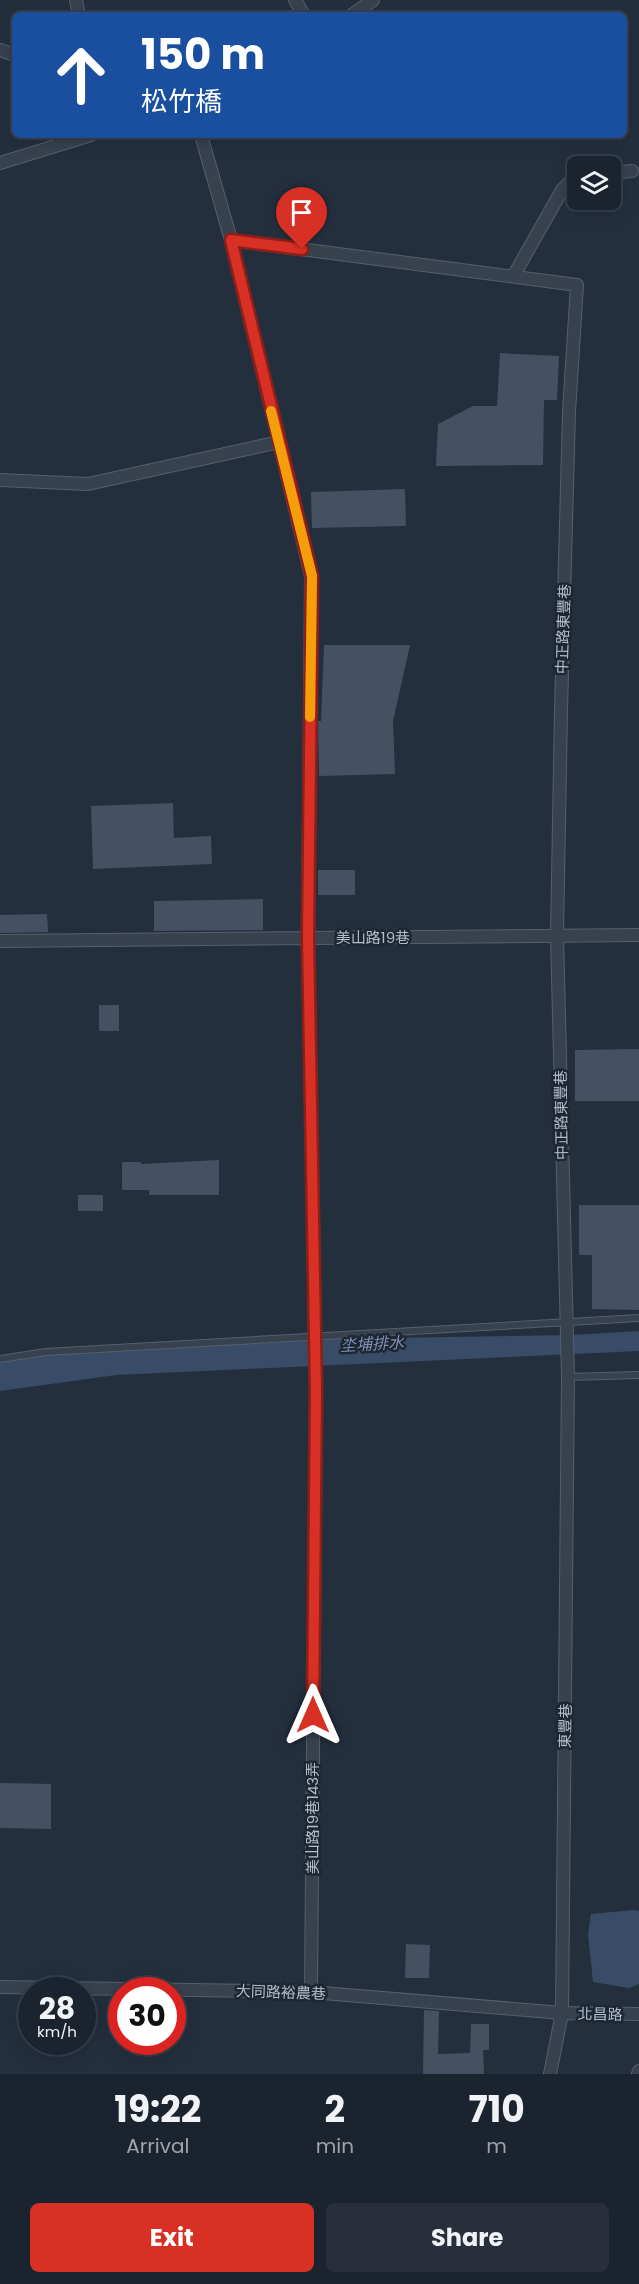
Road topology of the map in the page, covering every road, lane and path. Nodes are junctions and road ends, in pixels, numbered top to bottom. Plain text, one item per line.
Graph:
1 (373, 0) edge
2 (356, 12) edge
3 (81, 138) edge
4 (202, 138) edge
5 (0, 163) edge
6 (632, 171) dead end
7 (621, 172) edge
8 (567, 185) edge
9 (231, 240) junction
10 (514, 275) junction
11 (279, 442) junction
12 (0, 480) edge
13 (639, 935) edge
14 (557, 936) junction
15 (308, 938) junction
16 (0, 940) edge
17 (639, 1318) edge
18 (565, 1322) junction
19 (315, 1336) junction
20 (0, 1359) edge
21 (639, 1375) edge
22 (568, 1377) junction
23 (0, 1987) edge
24 (311, 1992) junction
25 (562, 2013) junction
26 (639, 2014) edge
27 (550, 2074) edge

1 - 2 street
3 - 5 street
4 - 9 street
6 - 7 street
8 - 10 street
9 - 10 street, 中正路東豐巷
9 - 11 street
10 - 14 street, 中正路東豐巷
11 - 12 street
11 - 15 street
13 - 14 street, 美山路19巷
14 - 15 street, 美山路19巷
14 - 18 street, 中正路東豐巷
15 - 16 street, 美山路19巷
15 - 19 street
17 - 18 lane
18 - 19 lane
18 - 22 street, 中正路東豐巷
19 - 20 lane
19 - 24 street, 美山路19巷143弄
21 - 22 lane
22 - 25 street, 東豐巷
23 - 24 street, 大同路裕農巷
24 - 25 street, 大同路裕農巷
25 - 26 street, 北昌路
25 - 27 street, 東豐巷

